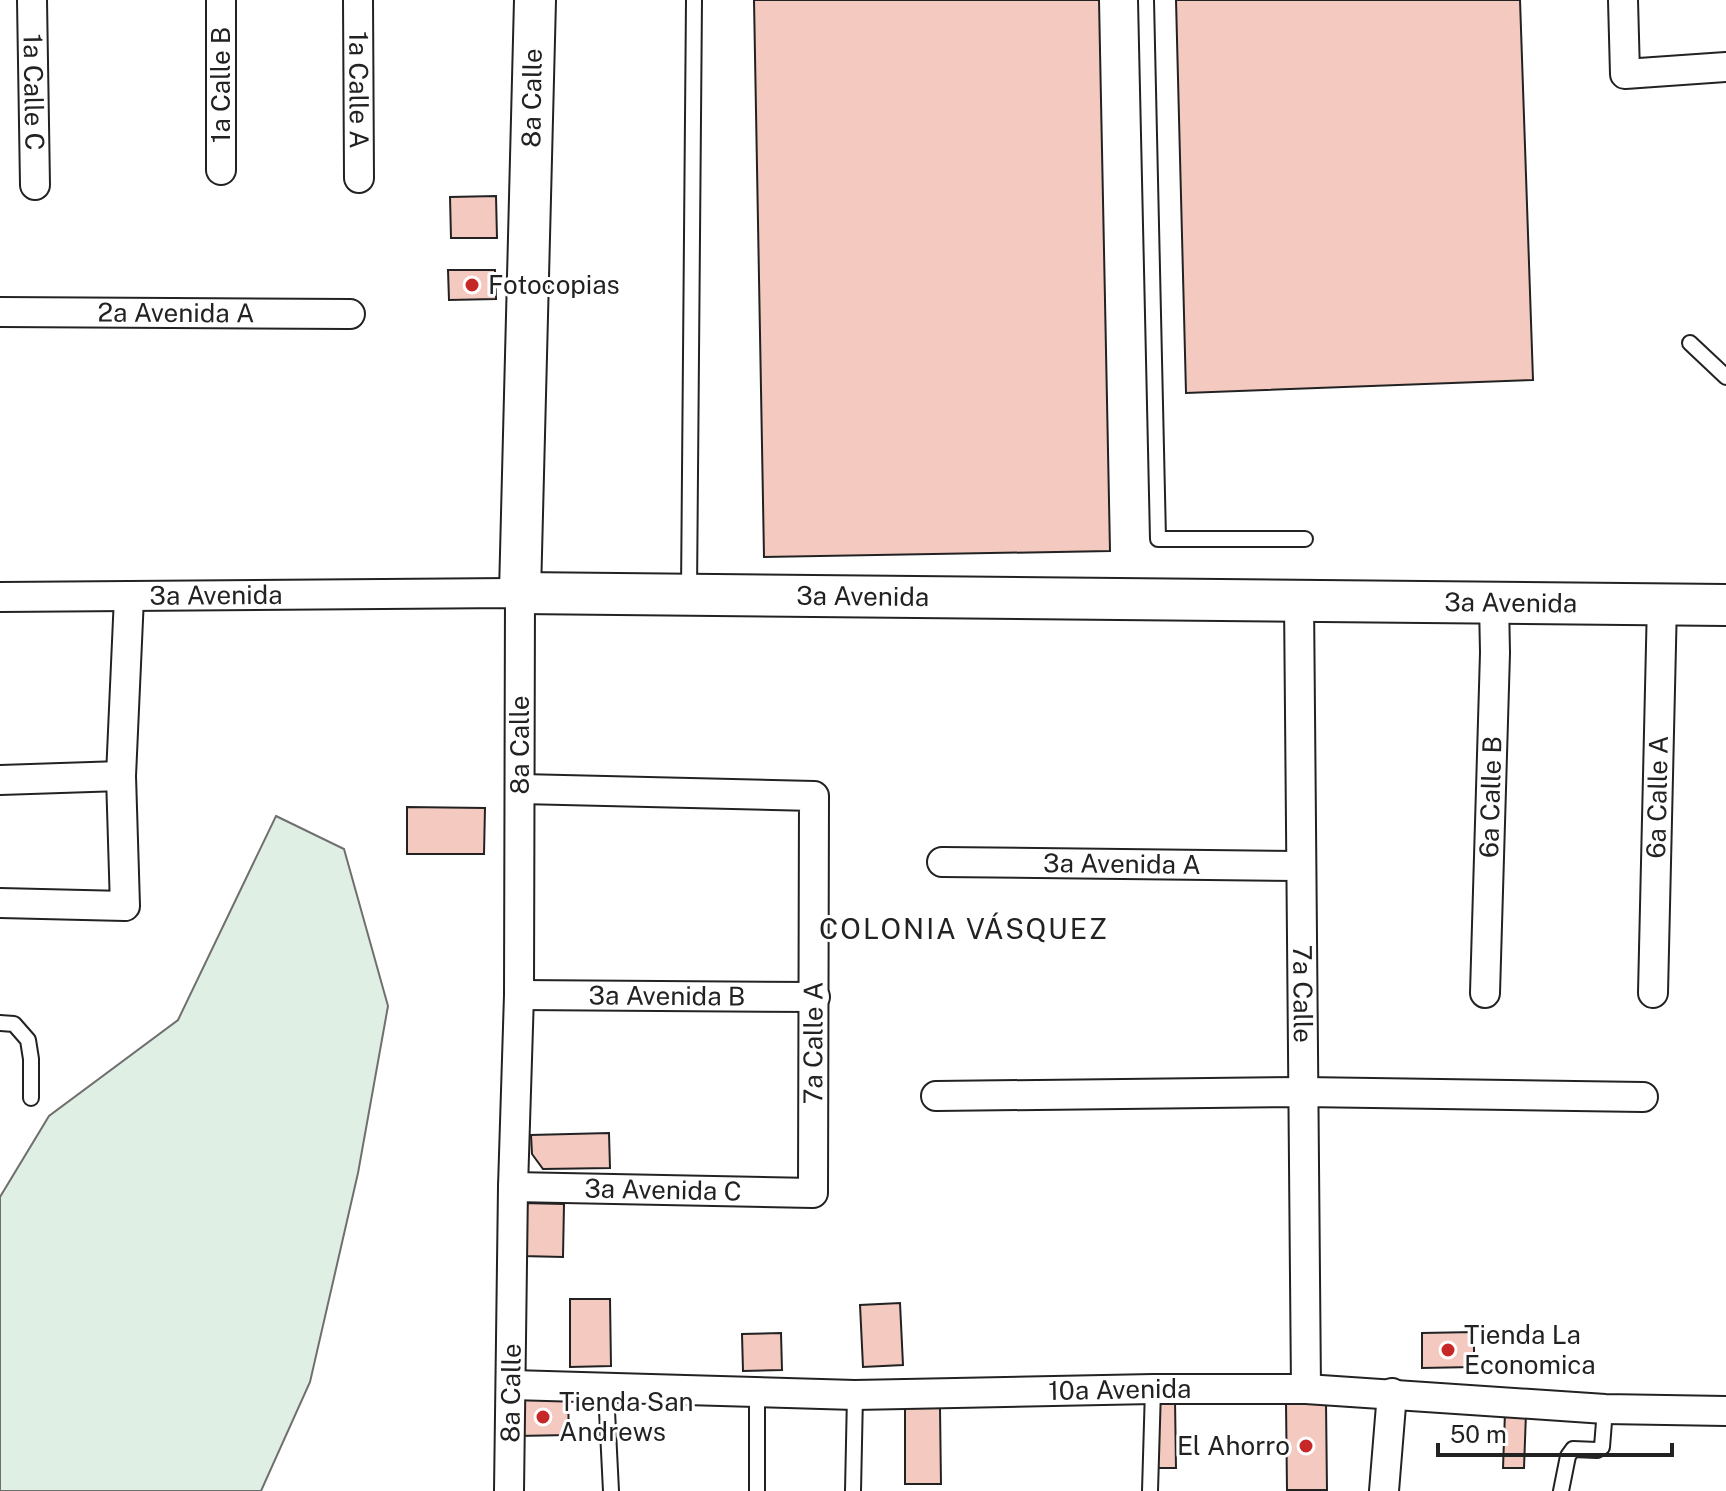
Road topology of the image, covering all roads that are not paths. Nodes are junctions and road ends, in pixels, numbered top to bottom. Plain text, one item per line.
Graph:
1 (32, 0) edge
2 (221, 0) edge
3 (358, 0) edge
4 (535, 0) edge
5 (694, 0) edge
6 (1146, 0) edge
7 (1623, 0) edge
8 (1726, 67) edge
9 (221, 170) dead end
10 (359, 178) dead end
11 (35, 185) dead end
12 (0, 312) edge
13 (350, 314) dead end
14 (1690, 343) dead end
15 (1726, 377) edge
16 (1305, 539) dead end
17 (520, 593) junction
18 (689, 596) junction
19 (0, 597) edge
20 (129, 597) junction
21 (1299, 600) junction
22 (1494, 602) junction
23 (1662, 602) junction
24 (1726, 605) edge
25 (121, 776) junction
26 (0, 780) edge
27 (521, 789) junction
28 (942, 862) dead end
29 (1300, 866) junction
30 (0, 903) edge
31 (1485, 993) dead end
32 (1653, 993) dead end
33 (519, 995) junction
34 (815, 997) junction
35 (0, 1023) edge
36 (1304, 1092) junction
37 (936, 1096) dead end
38 (1643, 1097) dead end
39 (31, 1098) dead end
40 (513, 1187) junction
41 (813, 1193) joint
42 (512, 1385) junction
43 (608, 1387) junction
44 (1153, 1389) junction
45 (1306, 1389) junction
46 (757, 1392) junction
47 (1392, 1393) junction
48 (855, 1395) junction
49 (1605, 1409) junction
50 (1726, 1411) edge
51 (509, 1491) edge
52 (611, 1491) edge
53 (757, 1491) edge
54 (853, 1491) edge
55 (1150, 1491) edge
56 (1384, 1491) edge
57 (1561, 1491) edge

1 - 11 street, 1a Calle C
2 - 9 street, 1a Calle B
3 - 10 street, 1a Calle A
4 - 17 street, 8a Calle
5 - 18 lane
6 - 16 lane
7 - 8 street
12 - 13 street, 2a Avenida A
14 - 15 lane
17 - 18 street, 3a Avenida
17 - 20 street, 3a Avenida
17 - 27 street, 8a Calle
18 - 21 street, 3a Avenida
19 - 20 street, 3a Avenida
20 - 25 street
21 - 22 street, 3a Avenida
21 - 29 street, 7a Calle
22 - 23 street, 3a Avenida
22 - 31 street, 6a Calle B
23 - 24 street, 3a Avenida
23 - 32 street, 6a Calle A
25 - 26 street
25 - 30 street
27 - 33 street, 8a Calle
27 - 34 street, 7a Calle A
28 - 29 street, 3a Avenida A
29 - 36 street, 7a Calle
33 - 34 street, 3a Avenida B
33 - 40 street, 8a Calle
34 - 41 street, 7a Calle A
35 - 39 lane
36 - 37 street
36 - 38 street
36 - 45 street, 7a Calle
40 - 41 street, 3a Avenida C
40 - 42 street, 8a Calle
42 - 43 street, 10a Avenida
42 - 51 street, 8a Calle
43 - 46 street, 10a Avenida
43 - 52 lane
44 - 45 street, 10a Avenida
44 - 48 street, 10a Avenida
44 - 55 lane
45 - 47 street, 10a Avenida
46 - 48 street, 10a Avenida
46 - 53 lane
47 - 49 street, 10a Avenida
47 - 56 street
48 - 54 lane
49 - 50 street, 10a Avenida
49 - 57 lane

